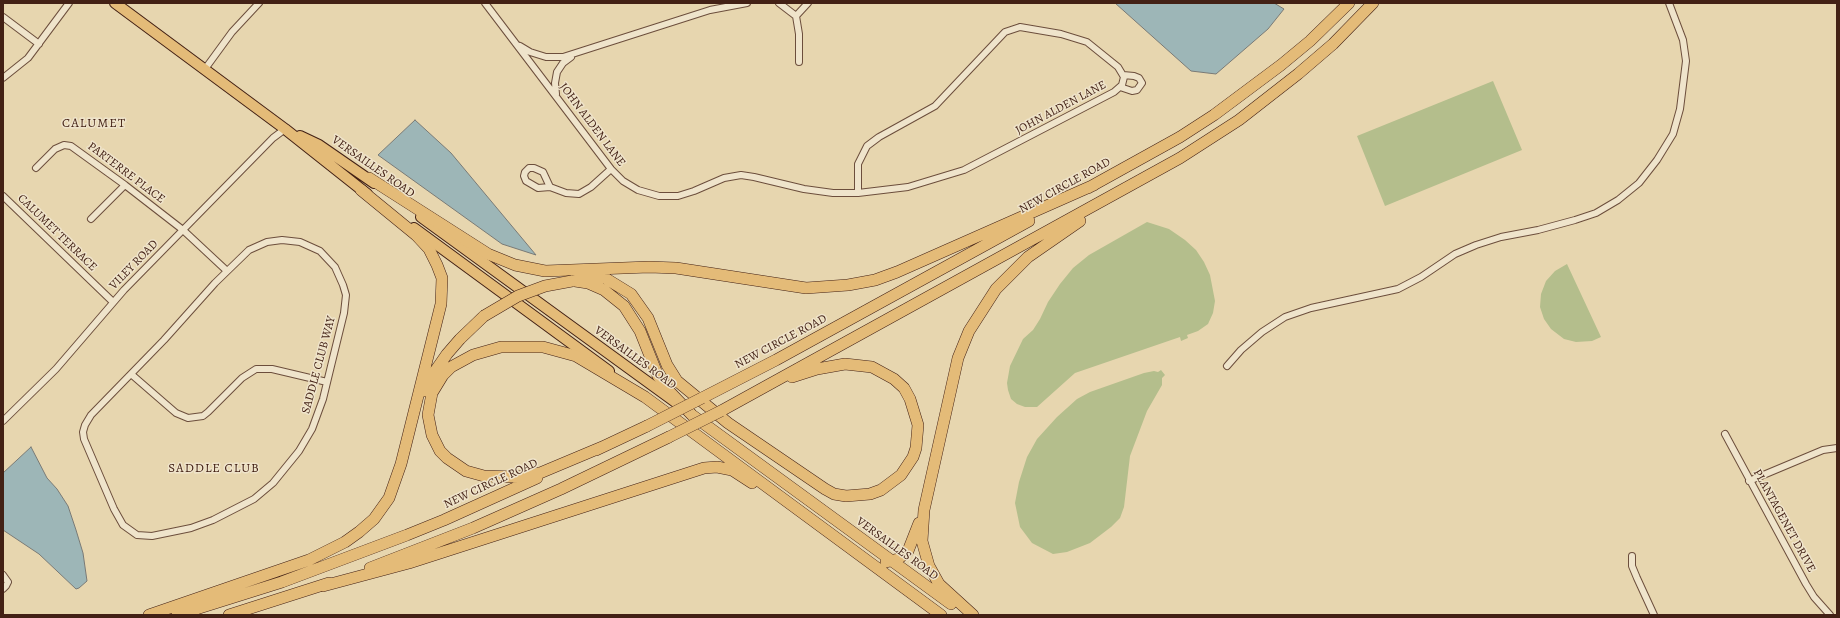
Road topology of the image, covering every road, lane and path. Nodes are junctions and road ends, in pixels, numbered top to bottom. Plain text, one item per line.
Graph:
1 (69, 3) edge
2 (115, 3) edge
3 (258, 3) edge
4 (484, 3) edge
5 (747, 3) edge
6 (779, 3) edge
7 (808, 3) edge
8 (1349, 3) edge
9 (1373, 3) edge
10 (1669, 3) edge
11 (796, 16) junction
12 (3, 17) edge
13 (516, 43) junction
14 (39, 44) junction
15 (576, 54) junction
16 (799, 62) dead end
17 (205, 69) junction
18 (1122, 75) junction
19 (3, 78) edge
20 (1120, 87) junction
21 (556, 96) junction
22 (285, 129) junction
23 (36, 168) dead end
24 (612, 169) junction
25 (369, 178) junction
26 (1138, 181) junction
27 (125, 185) junction
28 (1094, 185) junction
29 (550, 187) dead end
30 (361, 190) junction
31 (858, 193) junction
32 (3, 196) edge
33 (91, 219) dead end
34 (183, 230) junction
35 (559, 270) junction
36 (227, 271) junction
37 (113, 302) junction
38 (1227, 366) dead end
39 (131, 374) junction
40 (327, 382) junction
41 (752, 393) junction
42 (645, 397) junction
43 (692, 415) junction
44 (412, 418) junction
45 (3, 421) edge
46 (1725, 434) dead end
47 (602, 448) junction
48 (1837, 448) edge
49 (1749, 481) junction
50 (924, 510) junction
51 (846, 545) junction
52 (1632, 556) dead end
53 (892, 562) junction
54 (871, 564) junction
55 (3, 575) edge
56 (322, 586) junction
57 (3, 589) edge
58 (149, 615) edge
59 (177, 615) edge
60 (229, 615) edge
61 (941, 615) edge
62 (966, 615) edge
63 (973, 615) edge
64 (1654, 615) edge
65 (1830, 615) edge

1 - 14 street
2 - 17 main road, VERSAILLES ROAD
3 - 17 street
4 - 13 street, JOHN ALDEN LANE
5 - 15 street
6 - 11 street
7 - 11 street
8 - 28 highway, NEW CIRCLE ROAD
9 - 26 highway
10 - 38 street
11 - 16 street
12 - 14 street
13 - 15 street
13 - 21 street, JOHN ALDEN LANE
14 - 19 street
15 - 21 street
17 - 22 main road, VERSAILLES ROAD
18 - 20 street, JOHN ALDEN LANE
18 - 20 street
18 - 31 street
20 - 31 street, JOHN ALDEN LANE
21 - 24 street, JOHN ALDEN LANE
22 - 25 main road, VERSAILLES ROAD
22 - 30 main road, VERSAILLES ROAD
22 - 34 street, VILEY ROAD
23 - 27 street, PARTERRE PLACE
24 - 29 street
24 - 31 street, JOHN ALDEN LANE
25 - 35 highway
25 - 43 main road, VERSAILLES ROAD
26 - 41 highway
26 - 50 highway
27 - 33 street
27 - 34 street, PARTERRE PLACE
28 - 35 highway
28 - 47 highway, NEW CIRCLE ROAD, bridge
30 - 42 main road, VERSAILLES ROAD
30 - 44 highway
32 - 37 street, CALUMET TERRACE
34 - 36 street
34 - 37 street, VILEY ROAD
35 - 41 highway
36 - 39 street, SADDLE CLUB WAY
36 - 40 street, SADDLE CLUB WAY
37 - 45 street, VILEY ROAD
39 - 40 street
39 - 40 street, SADDLE CLUB WAY
41 - 56 highway, bridge
42 - 47 highway
42 - 51 highway, VERSAILLES ROAD
43 - 44 highway, bridge
43 - 53 highway, VERSAILLES ROAD
44 - 58 highway
46 - 49 street, PLANTAGENET DRIVE
47 - 59 highway, NEW CIRCLE ROAD
48 - 49 street
49 - 65 street, PLANTAGENET DRIVE
50 - 53 highway
50 - 63 highway
51 - 54 highway, VERSAILLES ROAD
51 - 56 highway
52 - 64 street
53 - 54 highway
53 - 62 highway, VERSAILLES ROAD
54 - 61 highway, VERSAILLES ROAD
55 - 57 street
56 - 60 highway

